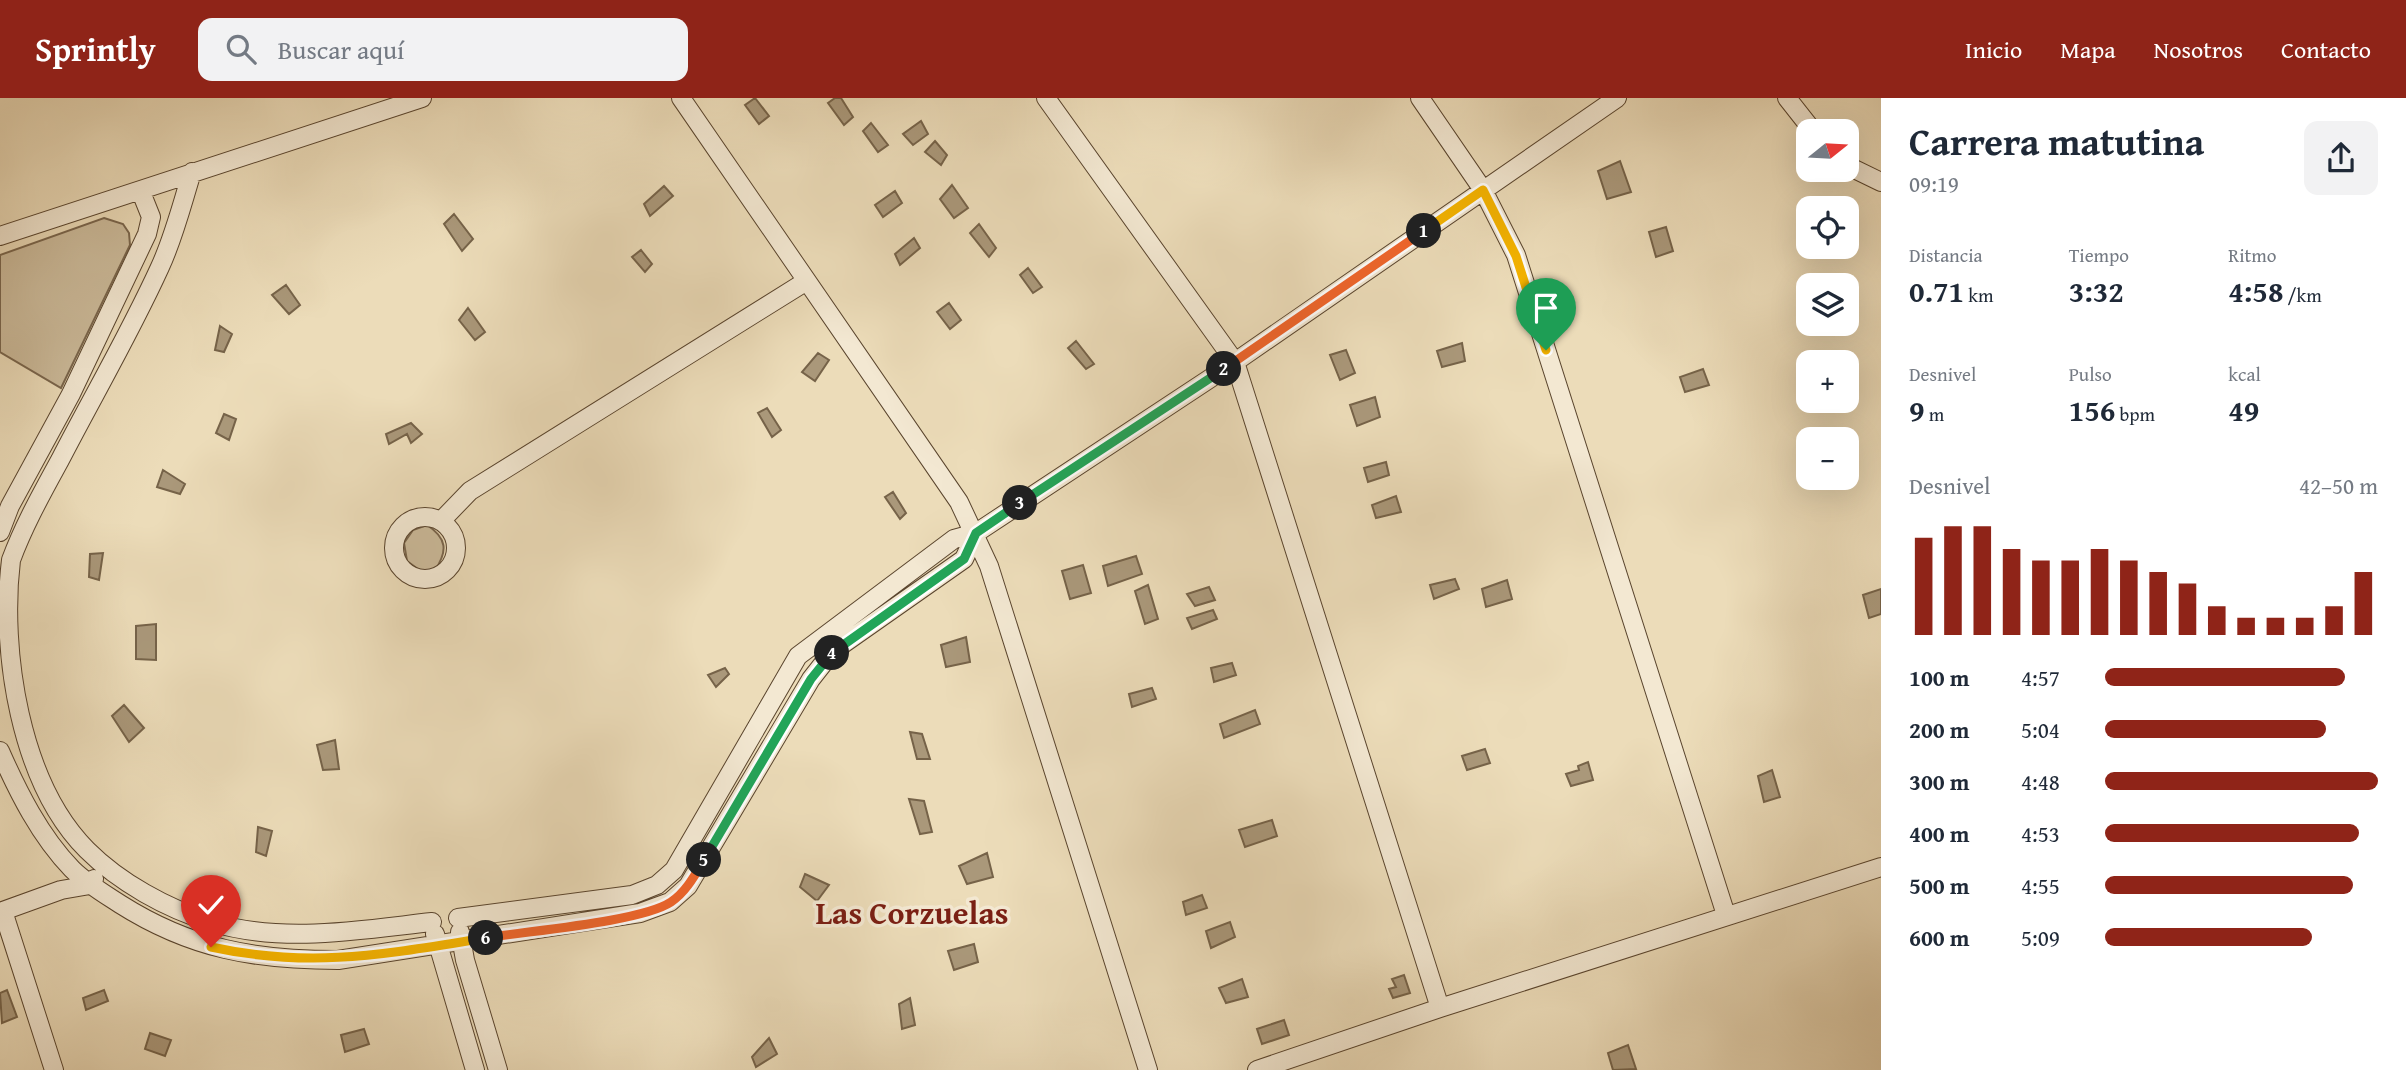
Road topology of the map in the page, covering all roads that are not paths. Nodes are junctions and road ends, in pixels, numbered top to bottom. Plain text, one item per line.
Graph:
1 (422, 98) edge
2 (681, 98) edge
3 (1046, 98) edge
4 (1420, 98) edge
5 (1617, 98) edge
6 (1787, 98) edge
7 (1804, 119) edge
8 (1859, 171) edge
9 (192, 172) junction
10 (1881, 182) edge
11 (1483, 190) junction
12 (141, 192) junction
13 (0, 236) edge
14 (805, 282) junction
15 (1235, 362) junction
16 (441, 521) dead end
17 (0, 532) edge
18 (976, 533) junction
19 (0, 751) edge
20 (85, 848) junction
21 (104, 865) junction
22 (71, 867) junction
23 (1881, 867) edge
24 (90, 885) junction
25 (61, 890) junction
26 (2, 911) edge
27 (1726, 915) junction
28 (458, 918) junction
29 (432, 922) junction
30 (462, 942) junction
31 (437, 945) junction
32 (1440, 1008) junction
33 (54, 1070) edge
34 (475, 1070) edge
35 (498, 1070) edge
36 (1148, 1070) edge
37 (1257, 1070) edge

1 - 9 street
2 - 14 street
3 - 15 street
4 - 11 street
5 - 11 street
6 - 7 street
8 - 10 street
9 - 12 street
9 - 20 street
11 - 15 street
11 - 27 street
12 - 13 street
12 - 17 street
14 - 16 street
14 - 18 street
15 - 18 street
15 - 32 street
18 - 28 street
18 - 30 street
18 - 36 street
19 - 22 street
20 - 21 street
20 - 22 street
21 - 24 street
21 - 29 street
22 - 24 street
22 - 25 street
23 - 27 street
24 - 25 street
24 - 31 street
25 - 26 street
26 - 33 street
27 - 32 street
28 - 29 street
28 - 30 street
29 - 31 street
30 - 31 street
30 - 35 street
31 - 34 street
32 - 37 street

